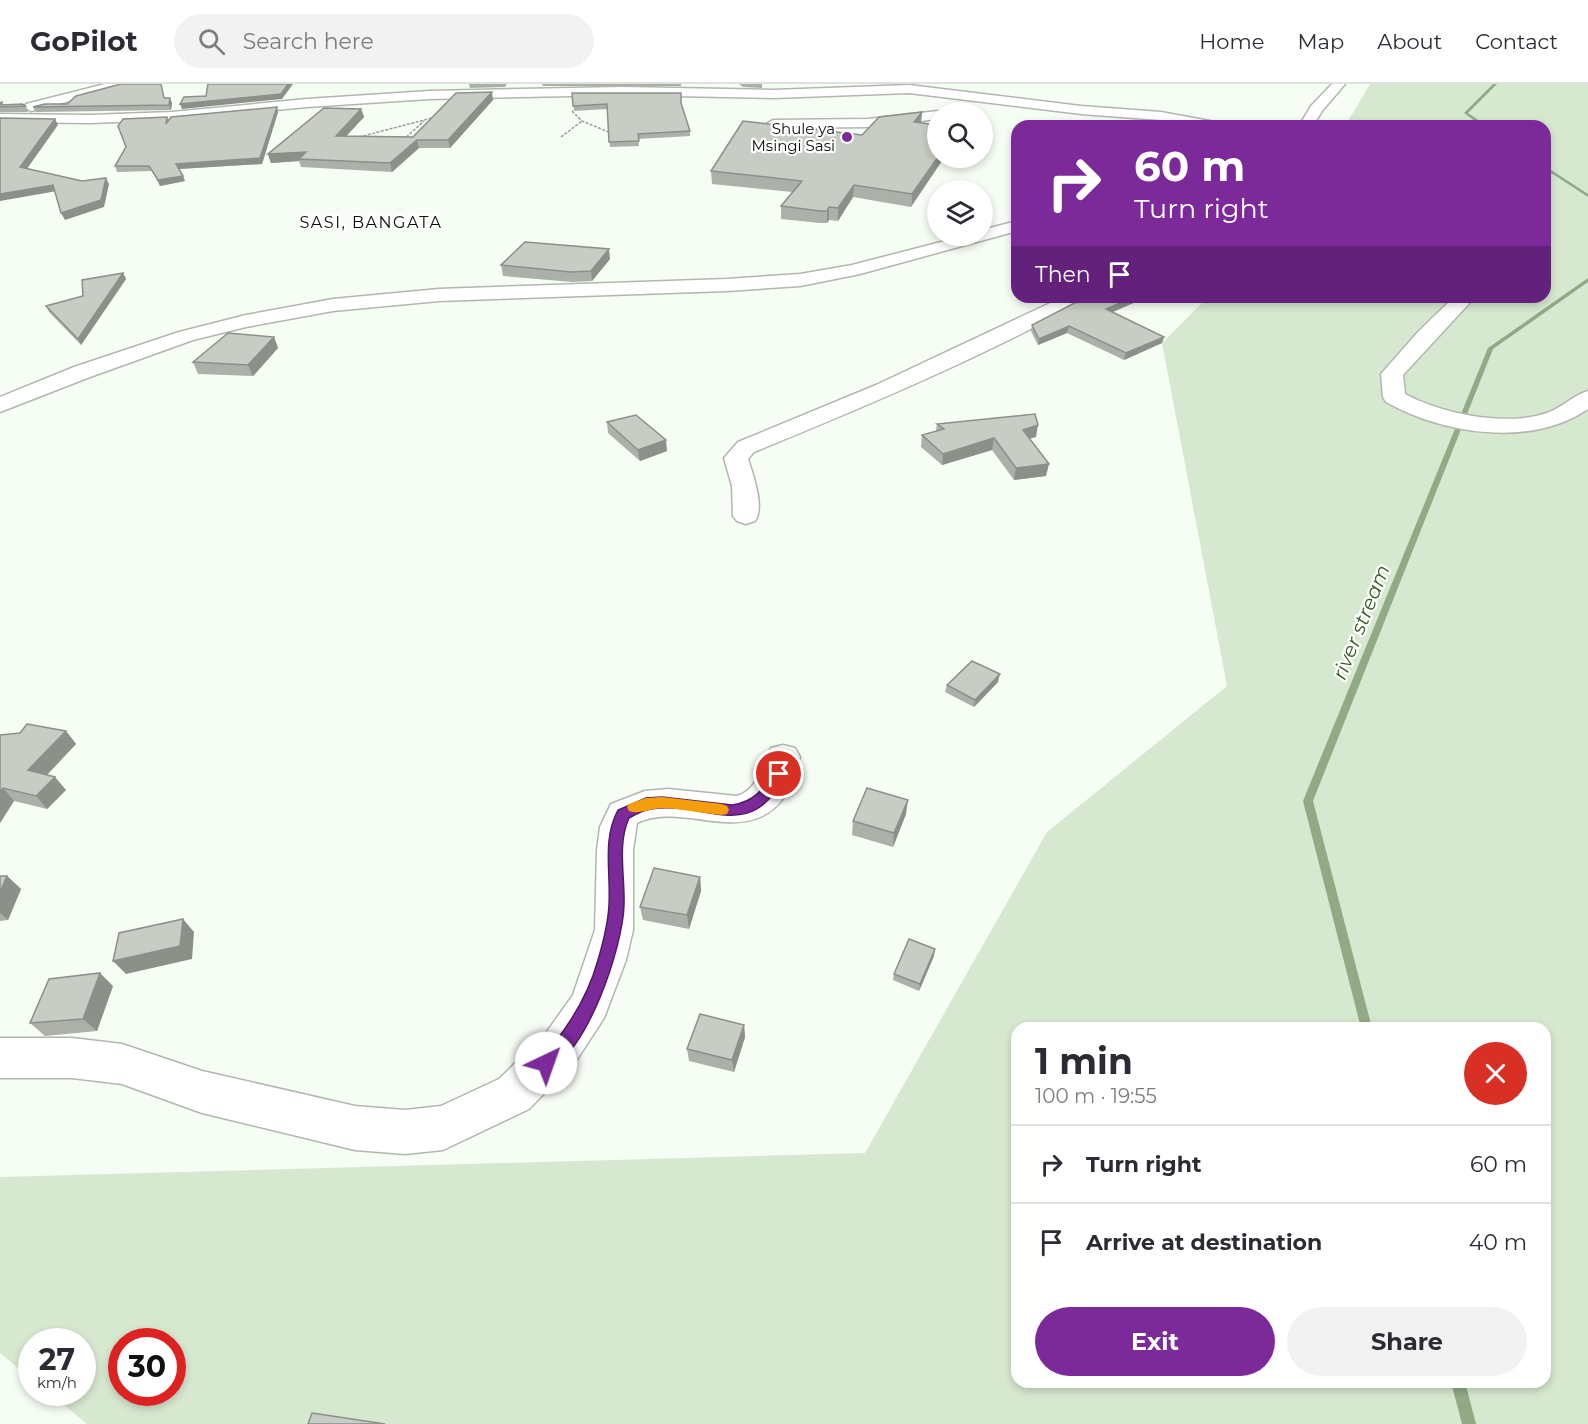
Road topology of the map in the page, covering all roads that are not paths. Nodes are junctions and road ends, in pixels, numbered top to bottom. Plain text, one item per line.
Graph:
1 (120, 84) edge
2 (1339, 84) edge
3 (1000, 100) junction
4 (992, 102) edge
5 (0, 116) edge
6 (927, 116) edge
7 (1183, 120) edge
8 (1310, 120) edge
9 (774, 124) edge
10 (1011, 229) edge
11 (993, 233) edge
12 (941, 246) edge
13 (1066, 303) edge
14 (1459, 303) edge
15 (1588, 398) edge
16 (0, 405) edge
17 (746, 516) dead end
18 (783, 757) dead end
19 (0, 1058) edge

1 - 5 street
2 - 8 street
3 - 4 street
3 - 5 street
3 - 7 street
6 - 9 street
10 - 11 street
12 - 16 street
13 - 17 street
14 - 15 street
18 - 19 street

